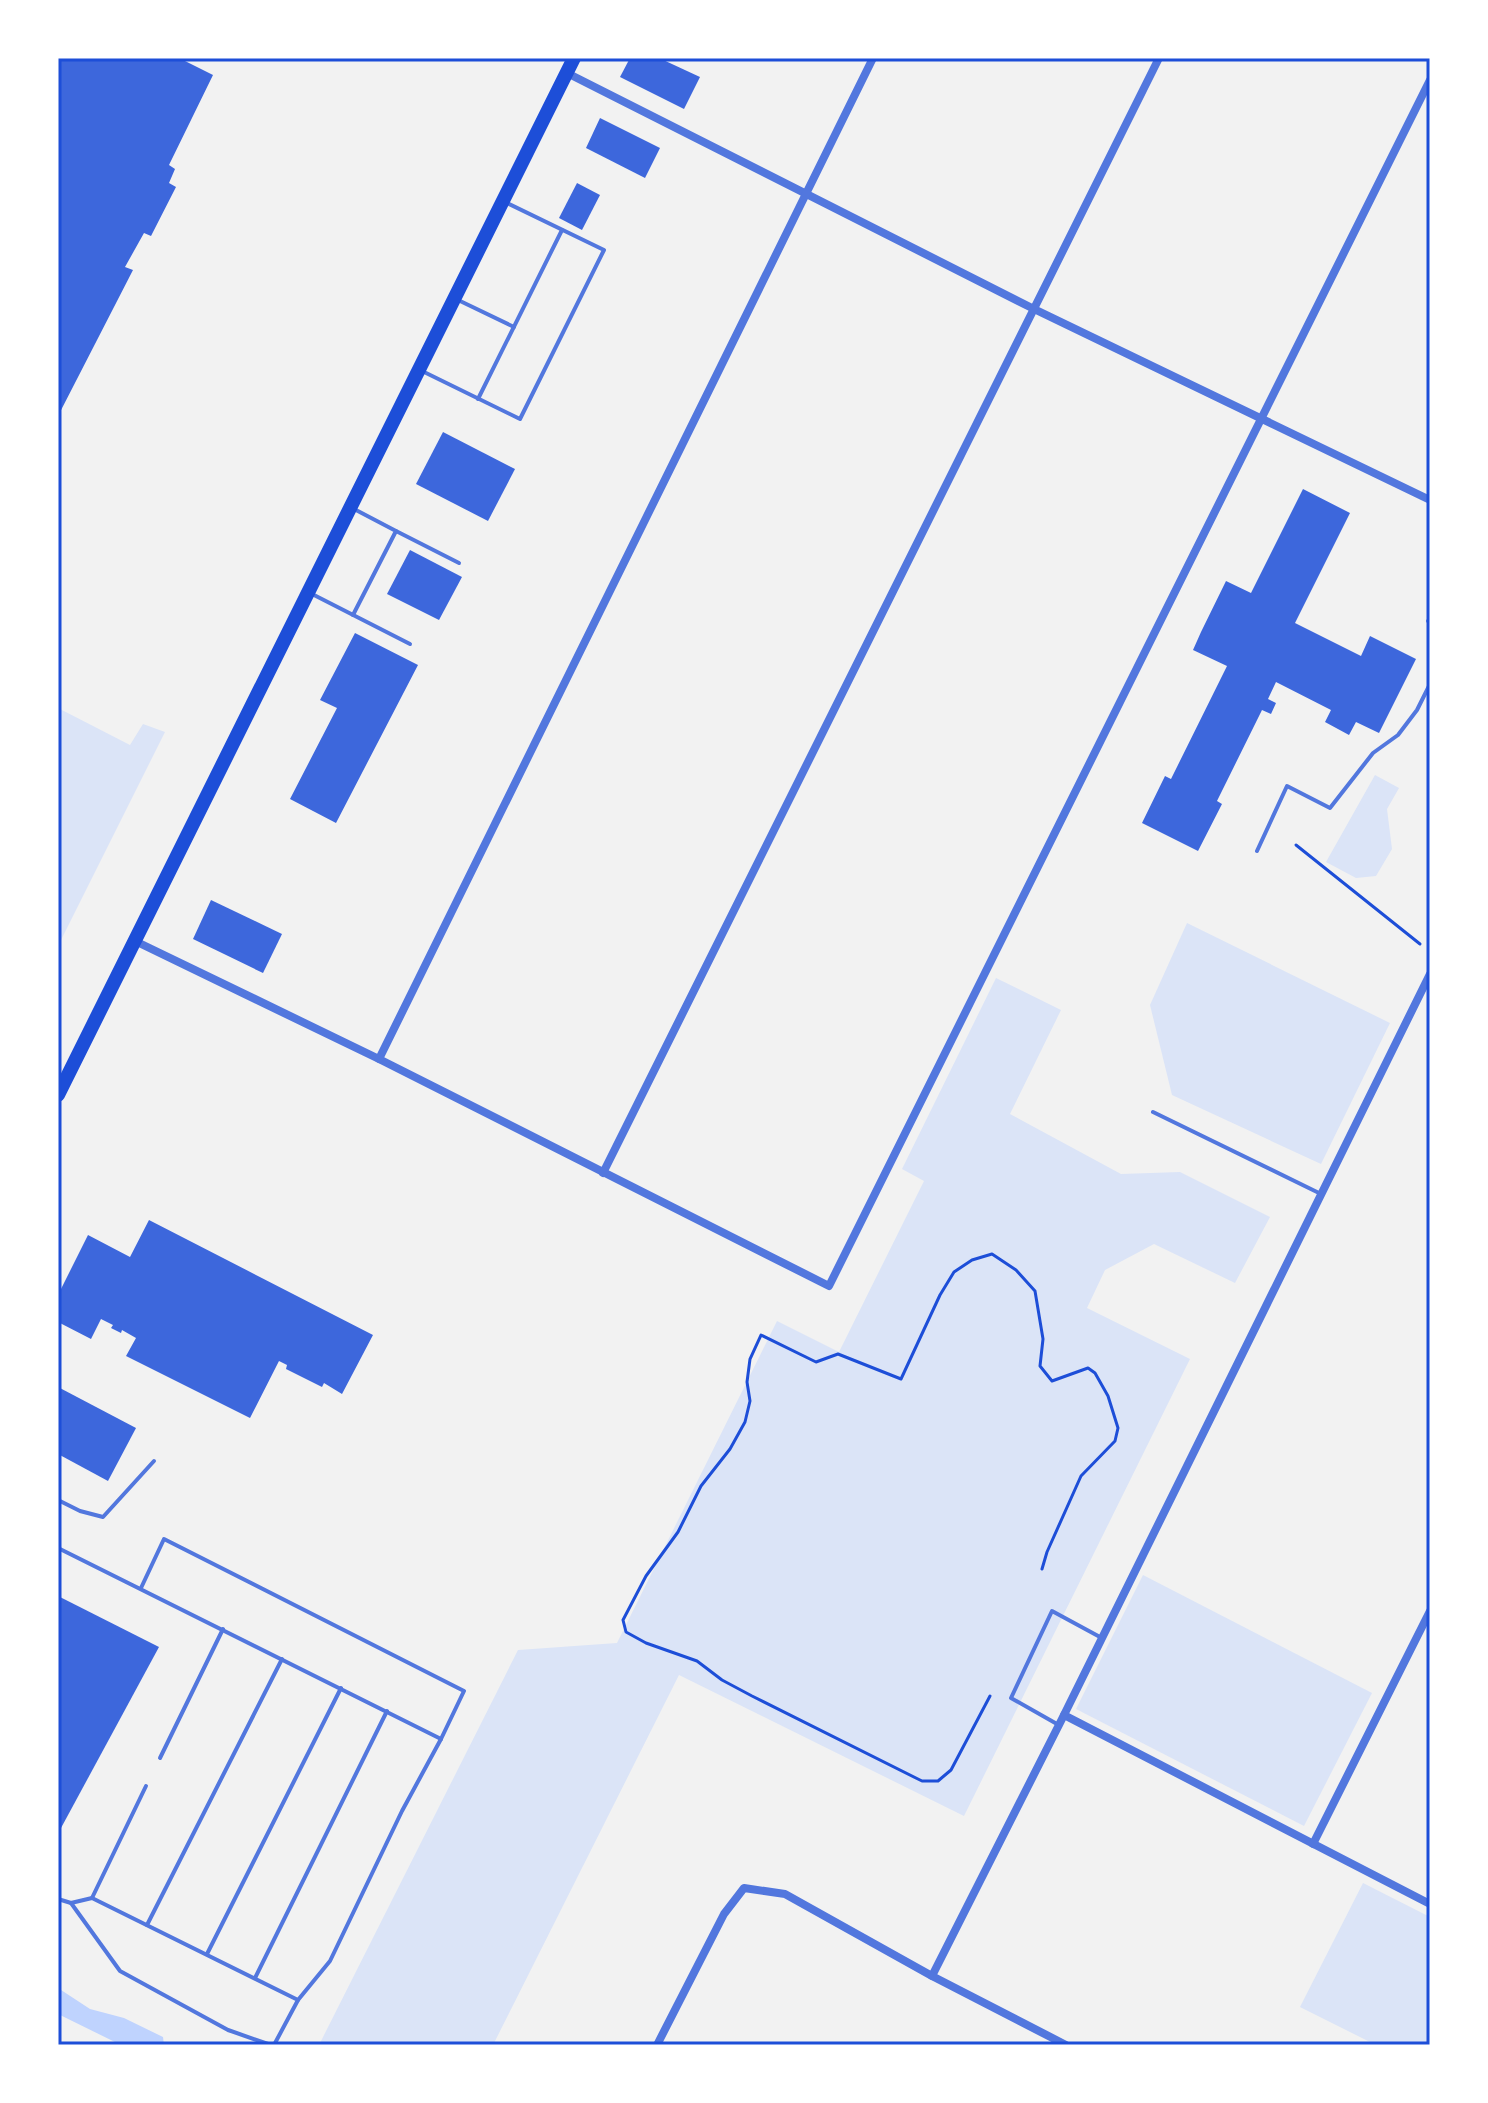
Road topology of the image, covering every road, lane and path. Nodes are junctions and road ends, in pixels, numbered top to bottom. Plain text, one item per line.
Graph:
1 (574, 58) edge
2 (873, 58) edge
3 (1159, 58) edge
4 (567, 73) junction
5 (1430, 80) edge
6 (805, 194) junction
7 (503, 201) junction
8 (562, 230) junction
9 (455, 299) junction
10 (1034, 309) junction
11 (514, 327) junction
12 (420, 370) junction
13 (478, 399) junction
14 (1262, 418) junction
15 (1430, 500) edge
16 (351, 508) junction
17 (396, 531) junction
18 (459, 563) dead end
19 (309, 593) junction
20 (353, 615) junction
21 (410, 644) dead end
22 (1430, 684) edge
23 (1296, 845) dead end
24 (1257, 851) dead end
25 (135, 941) junction
26 (1420, 944) dead end
27 (1430, 974) edge
28 (379, 1059) junction
29 (58, 1095) edge
30 (1153, 1112) dead end
31 (603, 1173) junction
32 (1321, 1195) junction
33 (154, 1461) dead end
34 (58, 1500) edge
35 (58, 1548) edge
36 (1042, 1569) dead end
37 (141, 1588) junction
38 (1430, 1611) edge
39 (223, 1629) junction
40 (1102, 1638) junction
41 (282, 1659) junction
42 (341, 1688) junction
43 (990, 1696) dead end
44 (387, 1711) junction
45 (1064, 1715) junction
46 (1059, 1725) junction
47 (441, 1739) junction
48 (160, 1758) dead end
49 (146, 1786) dead end
50 (1313, 1844) junction
51 (92, 1898) junction
52 (58, 1899) edge
53 (71, 1903) junction
54 (1430, 1904) edge
55 (147, 1925) junction
56 (207, 1954) junction
57 (932, 1976) junction
58 (255, 1978) junction
59 (298, 2000) junction
60 (273, 2045) edge
61 (657, 2045) edge
62 (1066, 2045) edge

1 - 4 main road
2 - 6 street
3 - 10 street
4 - 6 street
4 - 7 main road
5 - 14 street
6 - 10 street
6 - 28 street
7 - 8 lane
7 - 9 main road
8 - 11 lane
8 - 13 lane
9 - 11 lane
9 - 12 main road
10 - 14 street
10 - 31 street
11 - 13 lane
12 - 13 lane
12 - 16 main road
14 - 15 street
14 - 31 street
16 - 17 lane
16 - 19 main road
17 - 18 lane
17 - 20 lane
19 - 20 lane
19 - 25 main road
20 - 21 lane
22 - 24 lane
23 - 26 path
25 - 28 street
25 - 29 main road
27 - 32 street
28 - 31 street
30 - 32 lane
32 - 40 street
33 - 34 lane
35 - 37 lane
36 - 43 path
37 - 39 lane
37 - 47 lane
38 - 50 street
39 - 41 lane
39 - 48 lane
40 - 45 street
40 - 46 lane
41 - 42 lane
41 - 55 lane
42 - 44 lane
42 - 56 lane
44 - 47 lane
44 - 58 lane
45 - 46 street
45 - 50 street
46 - 57 street
47 - 59 lane
49 - 51 lane
50 - 54 street
51 - 53 lane
51 - 55 lane
52 - 53 lane
53 - 60 lane
55 - 56 lane
56 - 58 lane
57 - 61 street
57 - 62 street
58 - 59 lane
59 - 60 lane

